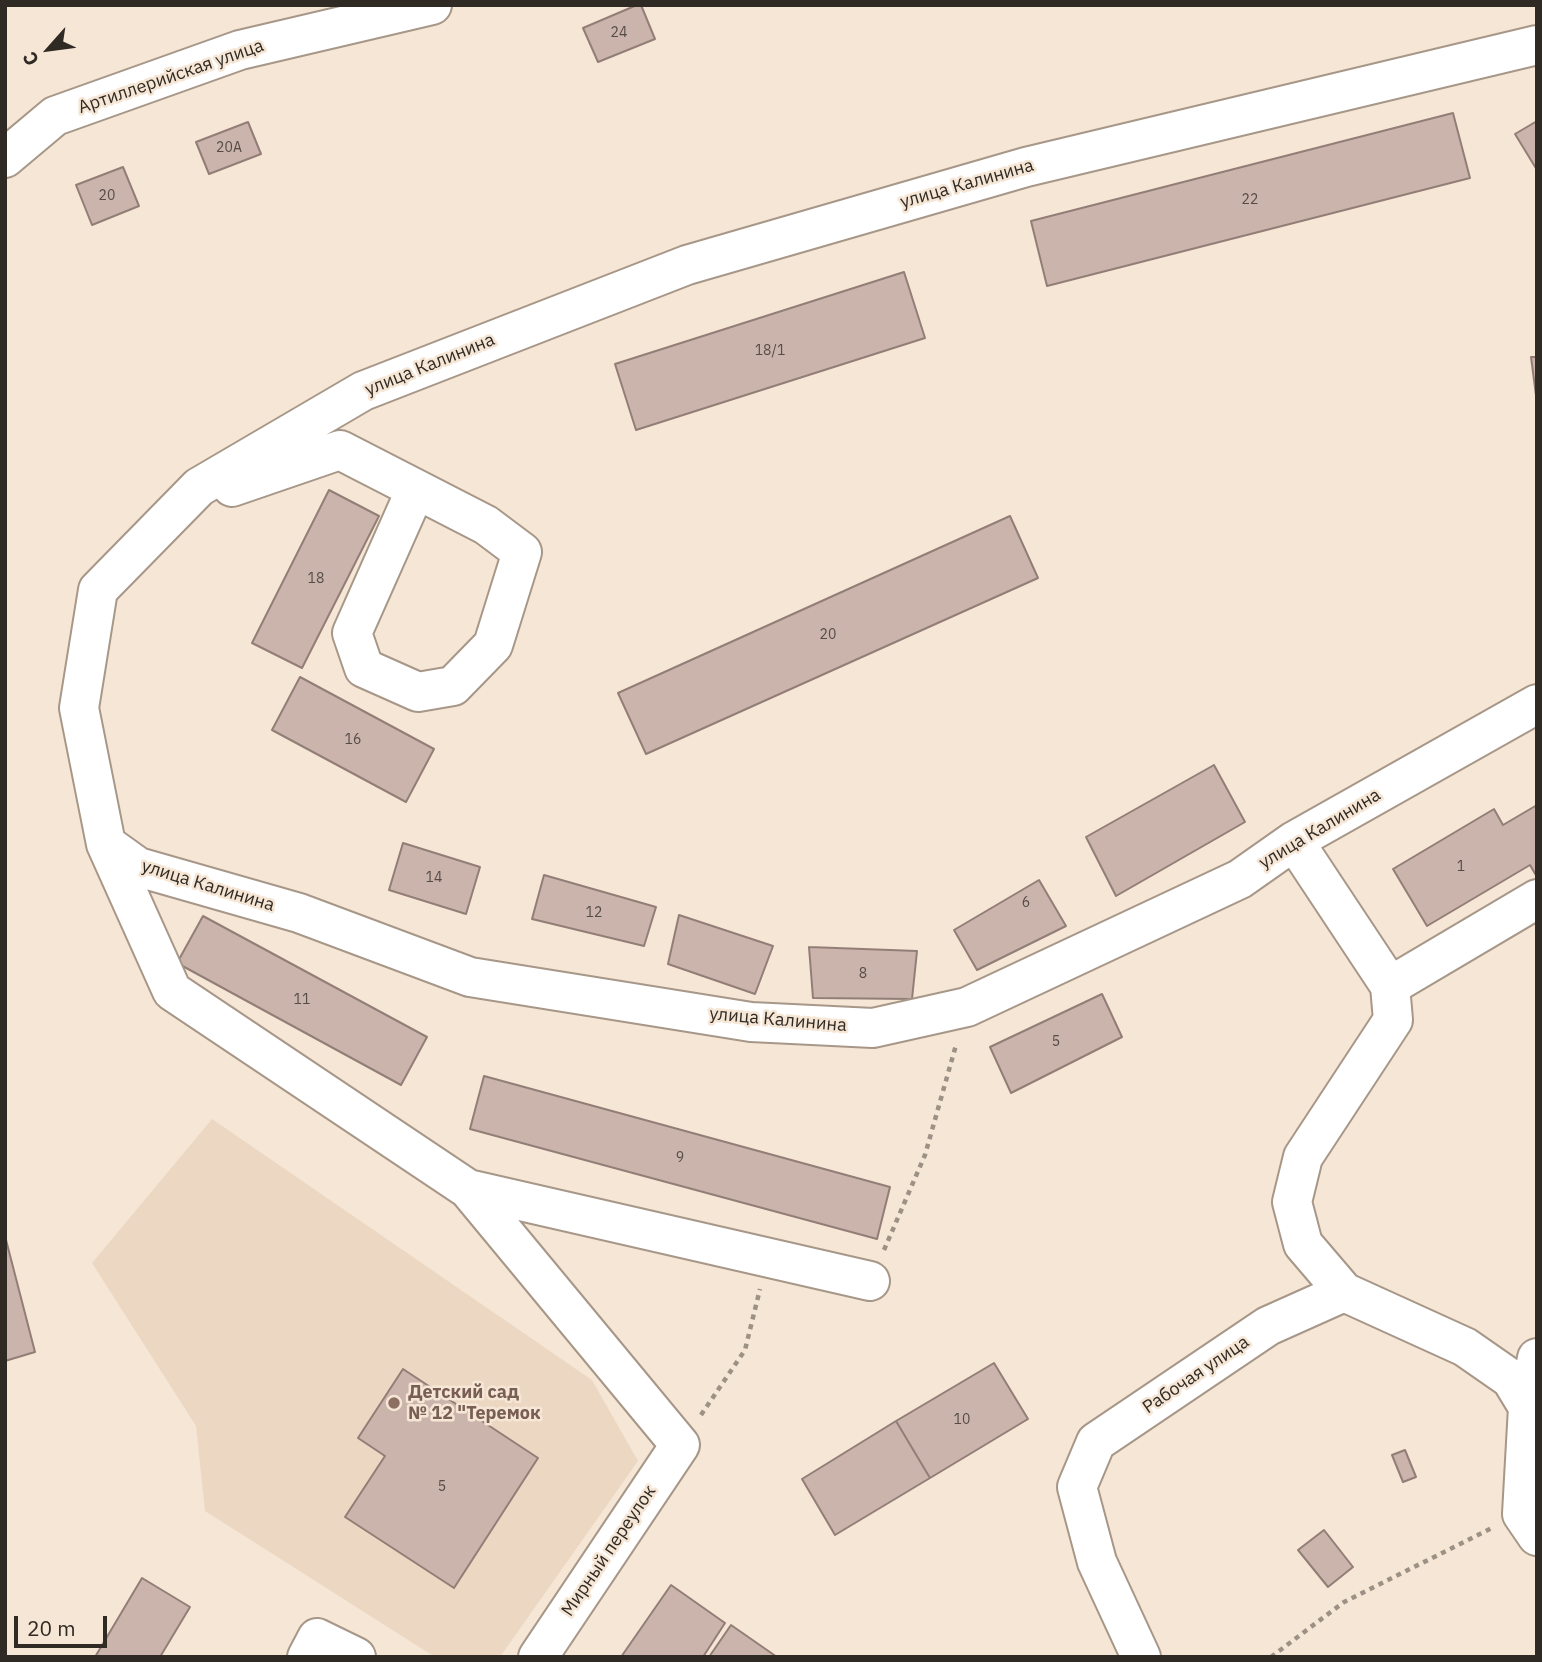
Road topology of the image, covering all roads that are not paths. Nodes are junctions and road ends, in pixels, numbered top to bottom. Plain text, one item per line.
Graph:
1 (432, 5) edge
2 (1537, 46) edge
3 (5, 158) edge
4 (416, 489) junction
5 (183, 504) junction
6 (1537, 704) edge
7 (1294, 841) junction
8 (106, 844) junction
9 (1537, 899) edge
10 (1390, 986) junction
11 (468, 1189) junction
12 (870, 1281) road end
13 (1344, 1292) junction
14 (1537, 1358) edge
15 (1528, 1407) junction
16 (1529, 1525) edge
17 (307, 1657) edge
18 (356, 1657) edge
19 (538, 1657) edge
20 (1141, 1657) edge

1 - 3 street, Артиллерийская улица
2 - 5 street, улица Калинина
4 - 4 street
4 - 5 street
5 - 8 street, улица Калинина
6 - 7 street, улица Калинина
7 - 8 street, улица Калинина
7 - 10 street
8 - 11 street
9 - 10 street
10 - 13 street
11 - 12 street
11 - 19 street, Мирный переулок
13 - 15 street
13 - 20 street, Рабочая улица
14 - 15 street
15 - 16 street
17 - 18 street

